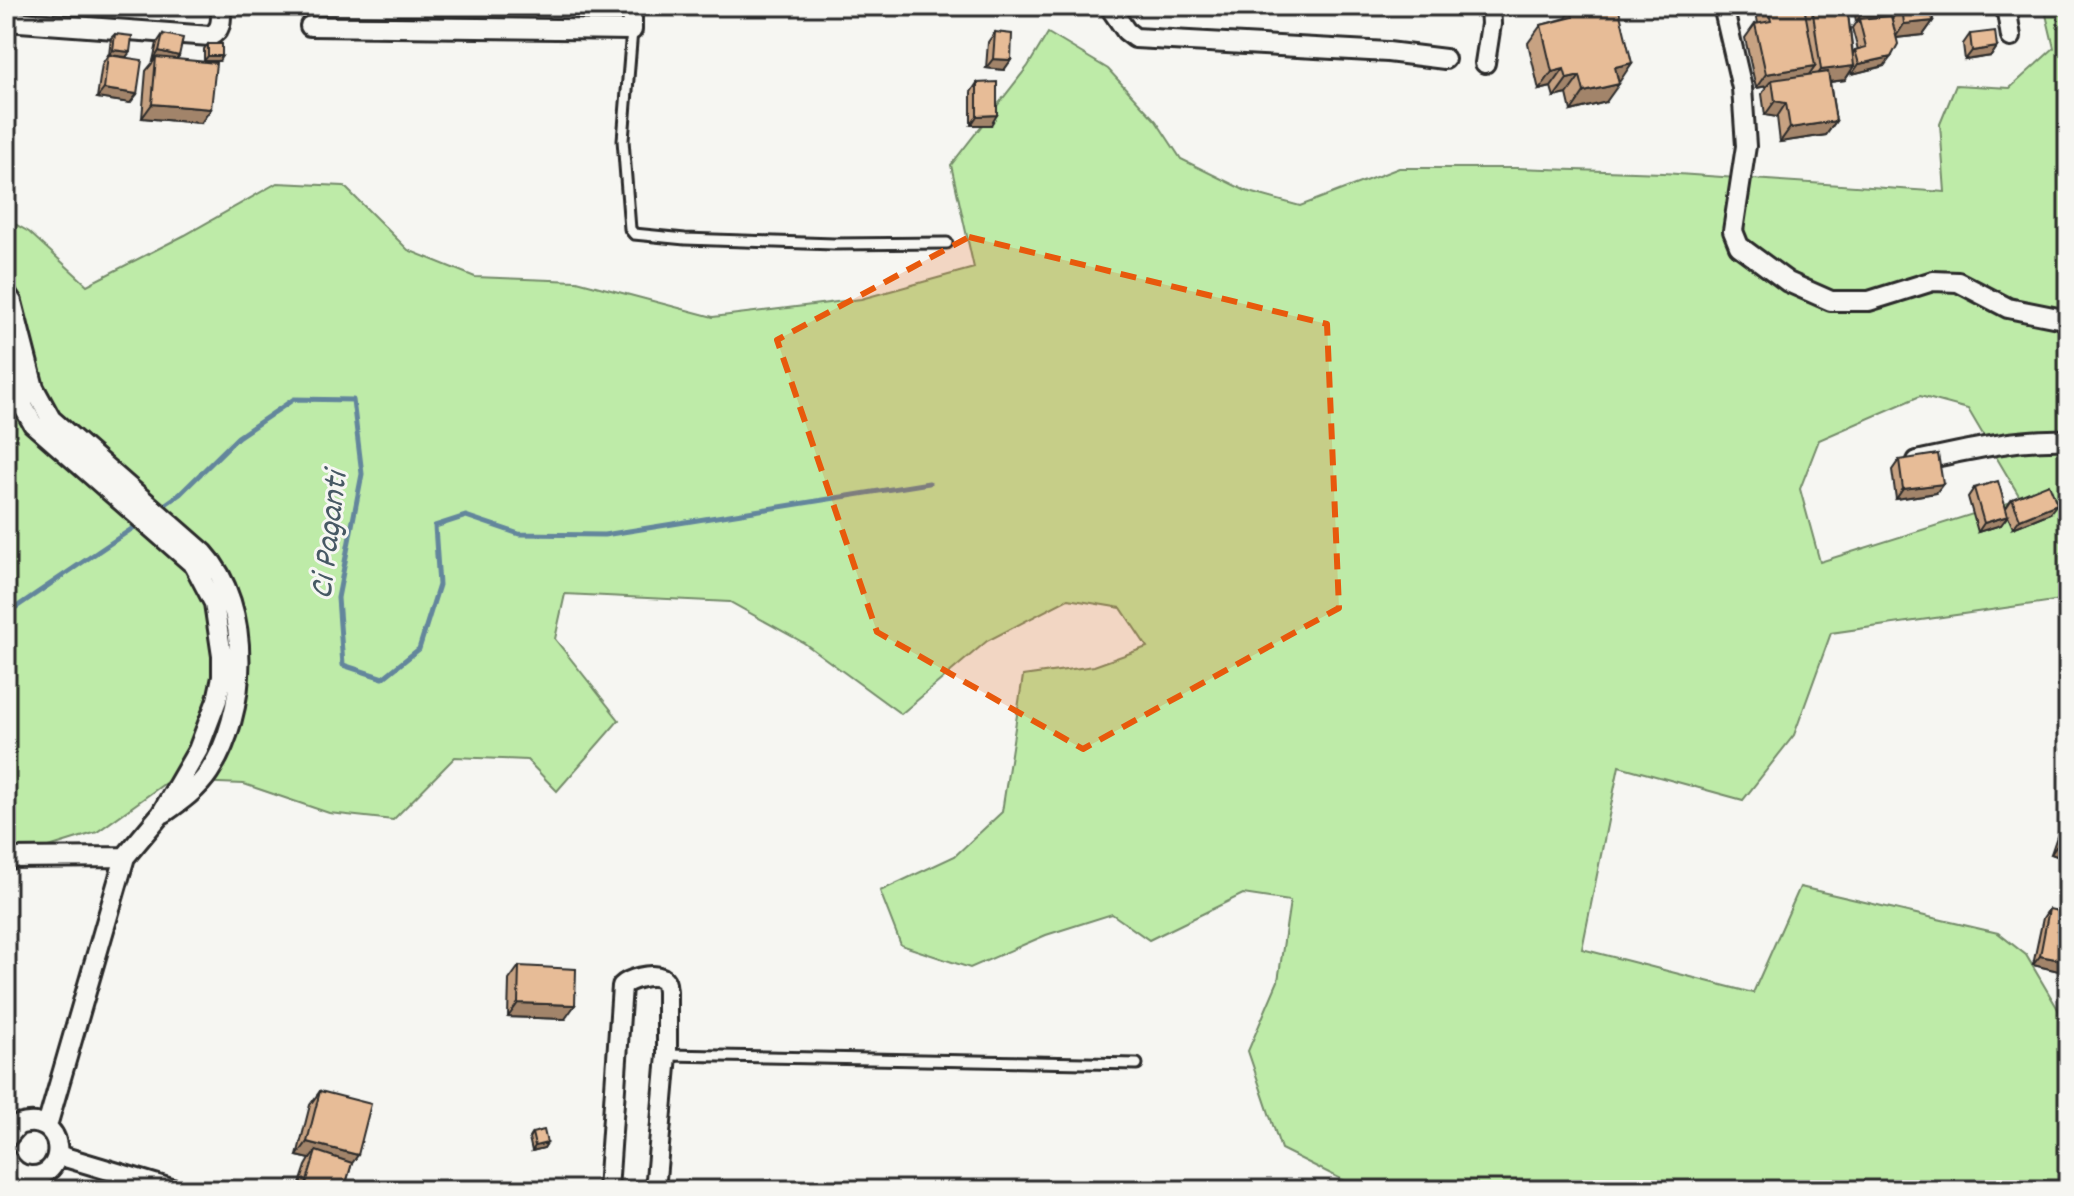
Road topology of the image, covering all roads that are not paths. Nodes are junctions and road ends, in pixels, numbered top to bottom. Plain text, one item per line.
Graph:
1 (221, 6) edge
2 (632, 6) edge
3 (1109, 6) edge
4 (1490, 6) edge
5 (1723, 6) edge
6 (2006, 6) edge
7 (354, 16) edge
8 (6, 21) edge
9 (310, 26) dead end
10 (632, 30) junction
11 (2011, 37) dead end
12 (1445, 59) dead end
13 (1485, 63) dead end
14 (947, 243) dead end
15 (6, 293) edge
16 (2068, 320) edge
17 (6, 344) edge
18 (64, 440) junction
19 (2068, 440) edge
20 (1909, 463) edge
21 (125, 857) junction
22 (6, 858) edge
23 (667, 1055) junction
24 (1137, 1064) dead end
25 (47, 1126) junction
26 (6, 1139) edge
27 (58, 1155) junction
28 (6, 1158) edge
29 (30, 1183) edge
30 (175, 1190) edge
31 (608, 1190) edge
32 (655, 1190) edge

1 - 8 street
2 - 10 street
3 - 12 street
4 - 13 street
5 - 16 street
6 - 11 street
7 - 9 street
7 - 10 street
10 - 14 lane
15 - 18 street
17 - 18 street
18 - 21 street
19 - 20 street
21 - 22 street
21 - 25 street
23 - 24 lane
23 - 31 street
23 - 32 street
25 - 26 street
25 - 27 street
27 - 29 street
27 - 30 street
28 - 29 street

